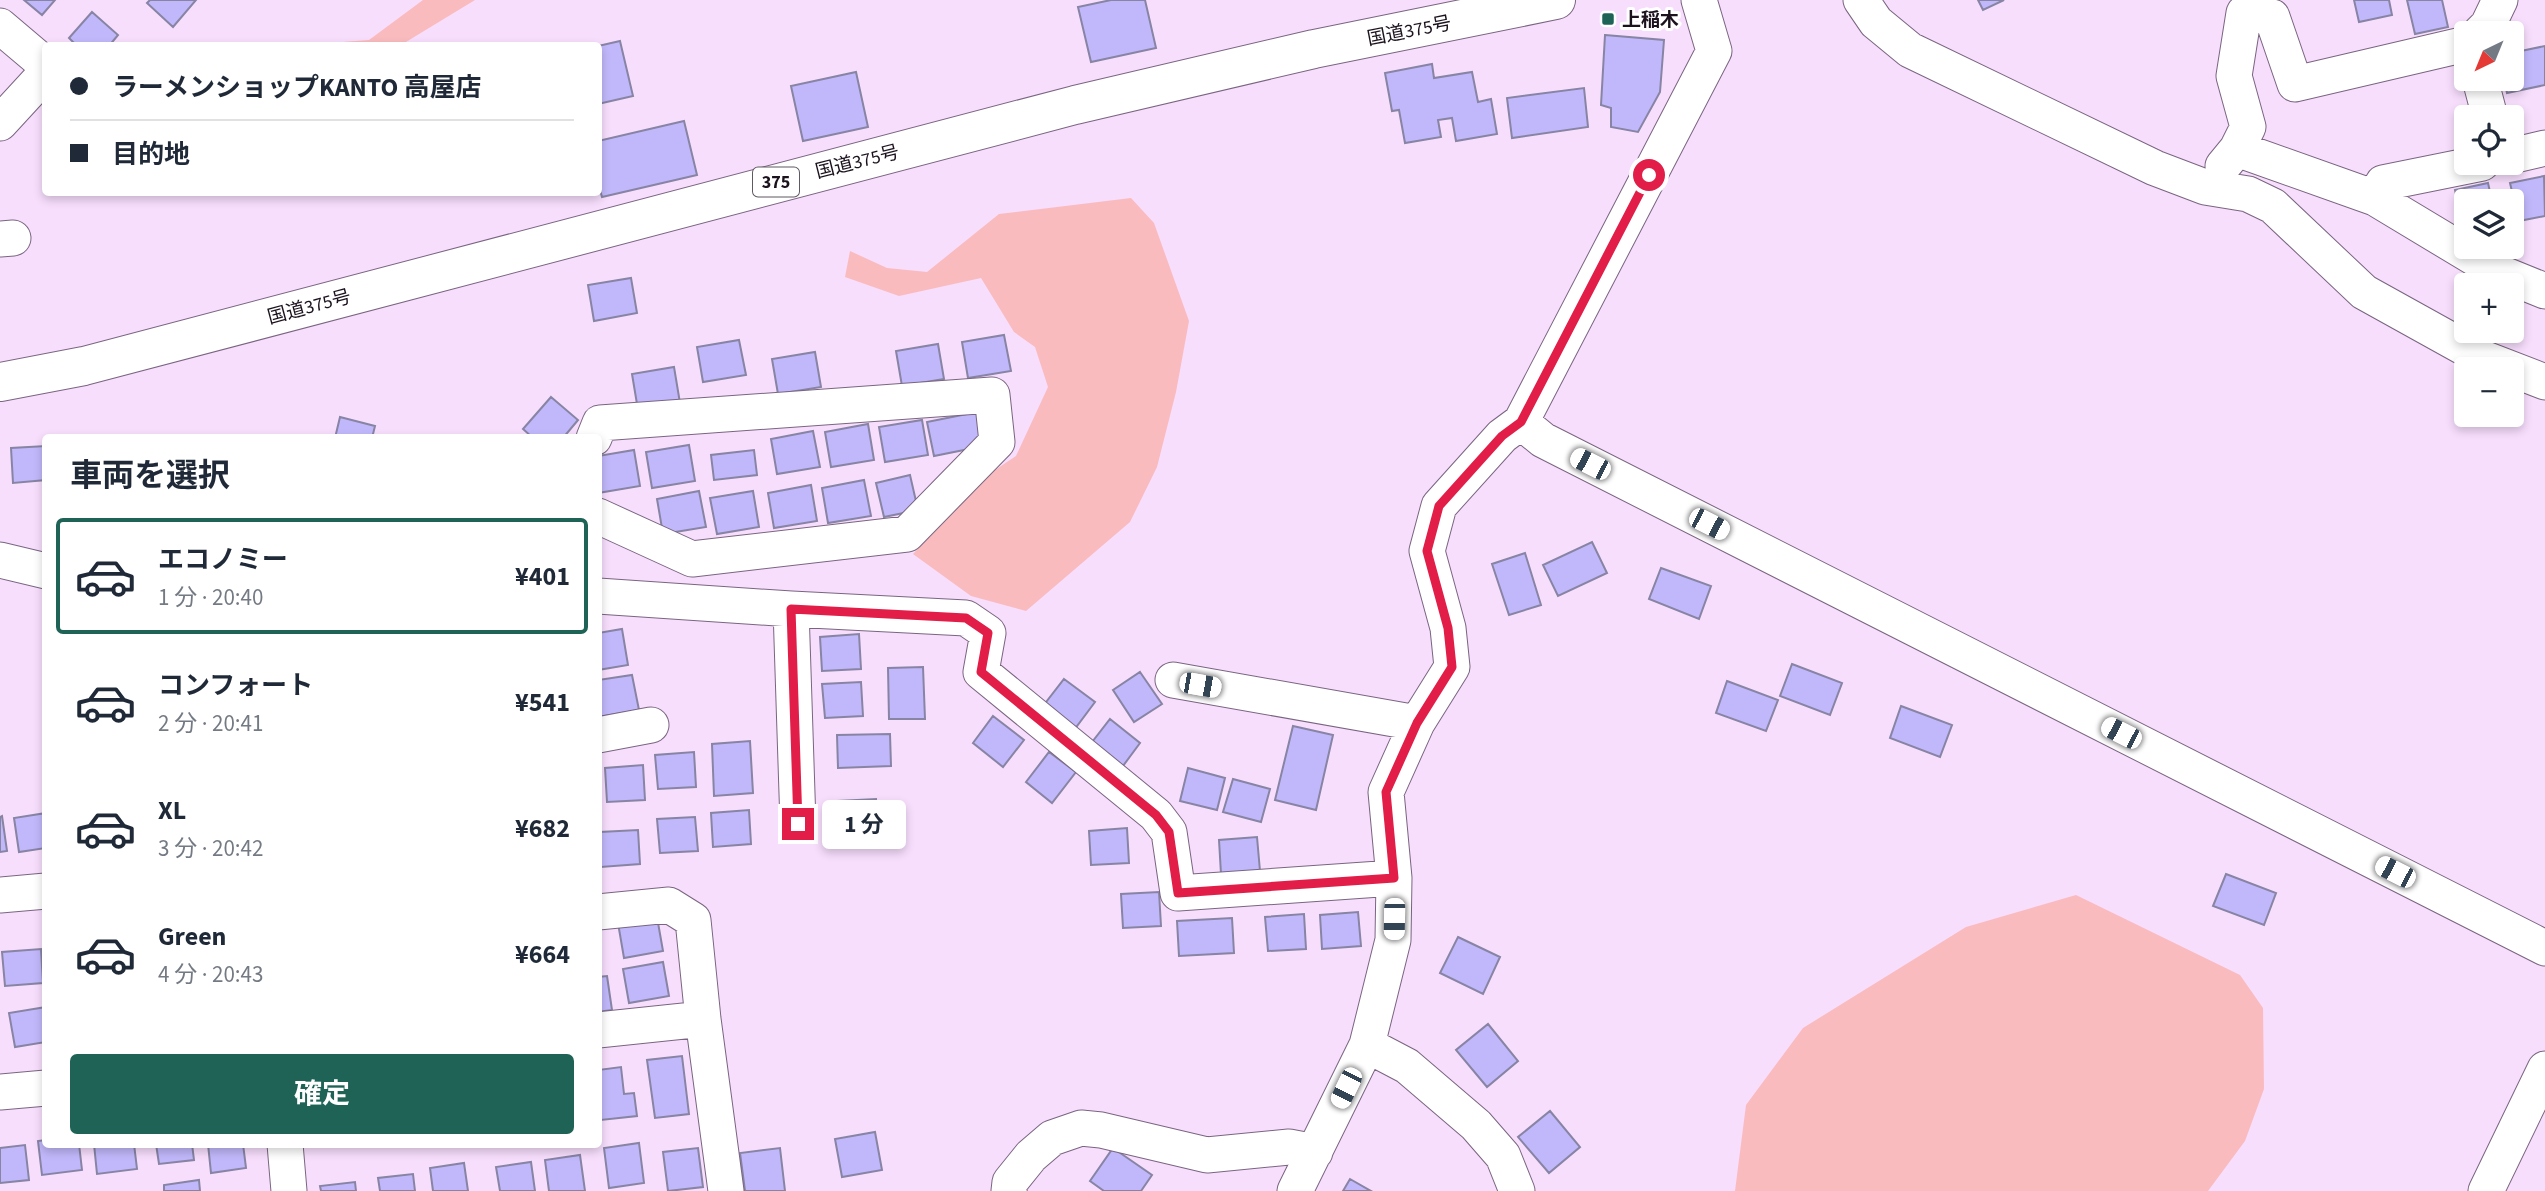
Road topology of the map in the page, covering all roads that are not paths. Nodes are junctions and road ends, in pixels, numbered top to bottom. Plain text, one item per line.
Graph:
1 (1556, 0) edge
2 (1699, 0) edge
3 (1861, 0) edge
4 (2500, 0) edge
5 (2490, 21) edge
6 (0, 26) edge
7 (2454, 47) edge
8 (42, 62) edge
9 (42, 77) edge
10 (0, 123) edge
11 (2545, 148) edge
12 (2237, 149) junction
13 (2524, 153) edge
14 (2454, 169) edge
15 (2205, 187) junction
16 (2375, 198) junction
17 (2545, 291) edge
18 (0, 382) edge
19 (2545, 382) edge
20 (1521, 422) junction
21 (596, 434) edge
22 (602, 518) edge
23 (0, 560) edge
24 (42, 570) edge
25 (602, 596) edge
26 (791, 609) junction
27 (1173, 680) dead end
28 (1417, 723) junction
29 (651, 726) dead end
30 (602, 734) edge
31 (798, 824) dead end
32 (1394, 878) junction
33 (42, 891) edge
34 (0, 895) edge
35 (602, 912) edge
36 (2545, 948) edge
37 (703, 1019) junction
38 (602, 1030) edge
39 (1367, 1045) junction
40 (2545, 1069) edge
41 (42, 1088) edge
42 (0, 1092) edge
43 (285, 1148) edge
44 (1315, 1153) junction
45 (289, 1191) edge
46 (726, 1191) edge
47 (1009, 1191) edge
48 (1295, 1191) edge
49 (1517, 1191) edge
50 (2486, 1191) edge

1 - 18 highway, 国道375号 / 375
2 - 20 street
3 - 15 street
4 - 5 street
6 - 8 street
7 - 12 street
9 - 10 street
11 - 13 street
12 - 15 street
12 - 16 street
14 - 16 street
15 - 19 street
16 - 17 street
20 - 28 street
20 - 36 street
21 - 22 street
23 - 24 street
25 - 26 street
26 - 31 street
26 - 32 street
27 - 28 street
28 - 32 street
29 - 30 street
32 - 39 street
33 - 34 street
35 - 37 street
37 - 38 street
37 - 46 street
39 - 44 street
39 - 49 street
40 - 50 street
41 - 42 street
43 - 45 street
44 - 47 street
44 - 48 street

